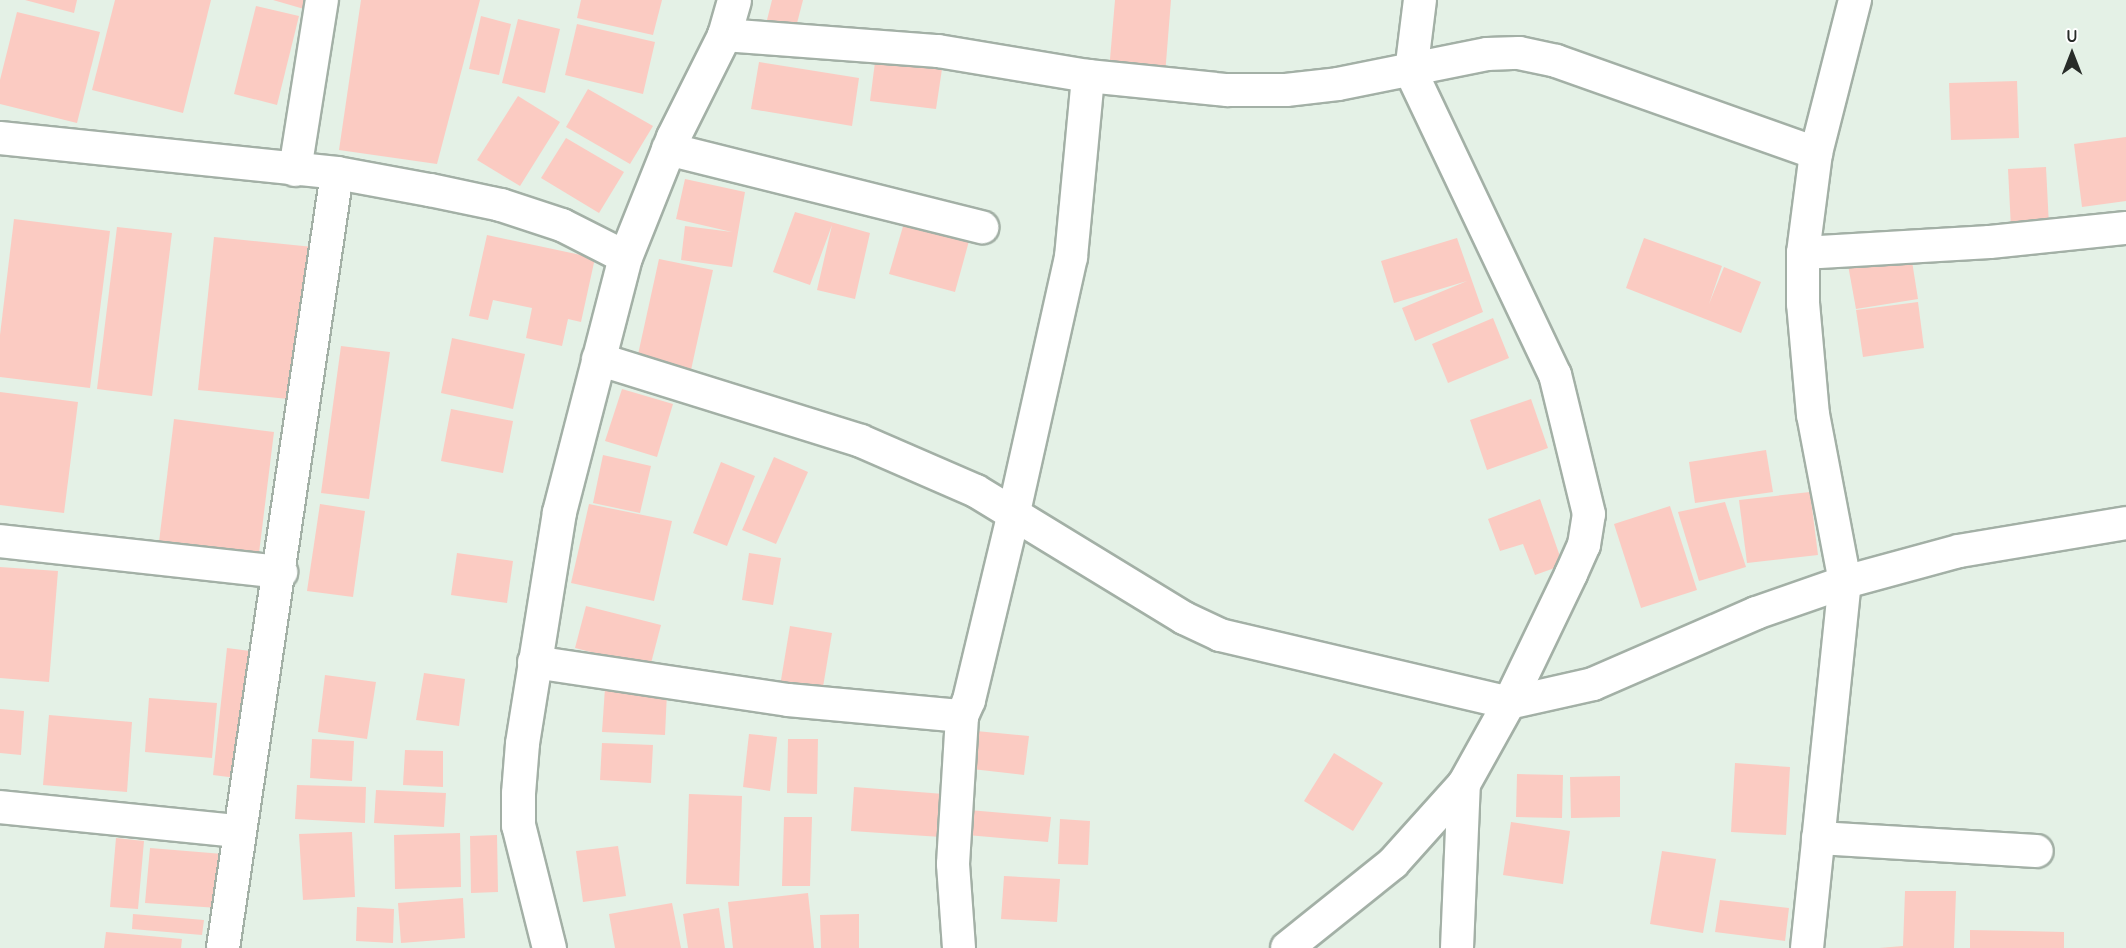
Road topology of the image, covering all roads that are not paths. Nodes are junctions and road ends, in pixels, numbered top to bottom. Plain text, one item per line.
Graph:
1 (321, 0) edge
2 (734, 0) edge
3 (1420, 0) edge
4 (1855, 0) edge
5 (724, 35) junction
6 (1412, 72) junction
7 (1088, 76) junction
8 (0, 138) edge
9 (668, 149) junction
10 (1816, 153) junction
11 (295, 170) junction
12 (337, 173) junction
13 (982, 227) dead end
14 (2126, 228) edge
15 (1803, 253) junction
16 (625, 257) junction
17 (598, 359) junction
18 (1014, 512) junction
19 (2126, 523) edge
20 (0, 541) edge
21 (281, 572) junction
22 (1845, 582) junction
23 (534, 662) junction
24 (1509, 704) junction
25 (962, 716) junction
26 (1464, 784) junction
27 (0, 807) edge
28 (237, 831) junction
29 (1818, 838) junction
30 (2037, 851) dead end
31 (223, 948) edge
32 (549, 948) edge
33 (959, 948) edge
34 (1287, 948) edge
35 (1457, 948) edge
36 (1807, 948) edge

1 - 11 street
2 - 5 street
3 - 6 street
4 - 10 street
5 - 7 street
5 - 9 street
6 - 7 street
6 - 10 street
6 - 24 street
7 - 18 street
8 - 11 street
9 - 13 street
9 - 16 street
10 - 15 street
11 - 12 street
12 - 16 street
12 - 21 street
14 - 15 street
15 - 22 street
16 - 17 street
17 - 18 street
17 - 23 street
18 - 24 street
18 - 25 street
19 - 22 street
20 - 21 street
21 - 28 street
22 - 24 street
22 - 29 street
23 - 25 street
23 - 32 street
24 - 26 street
25 - 33 street
26 - 34 street
26 - 35 street
27 - 28 street
28 - 31 street
29 - 30 street
29 - 36 street

